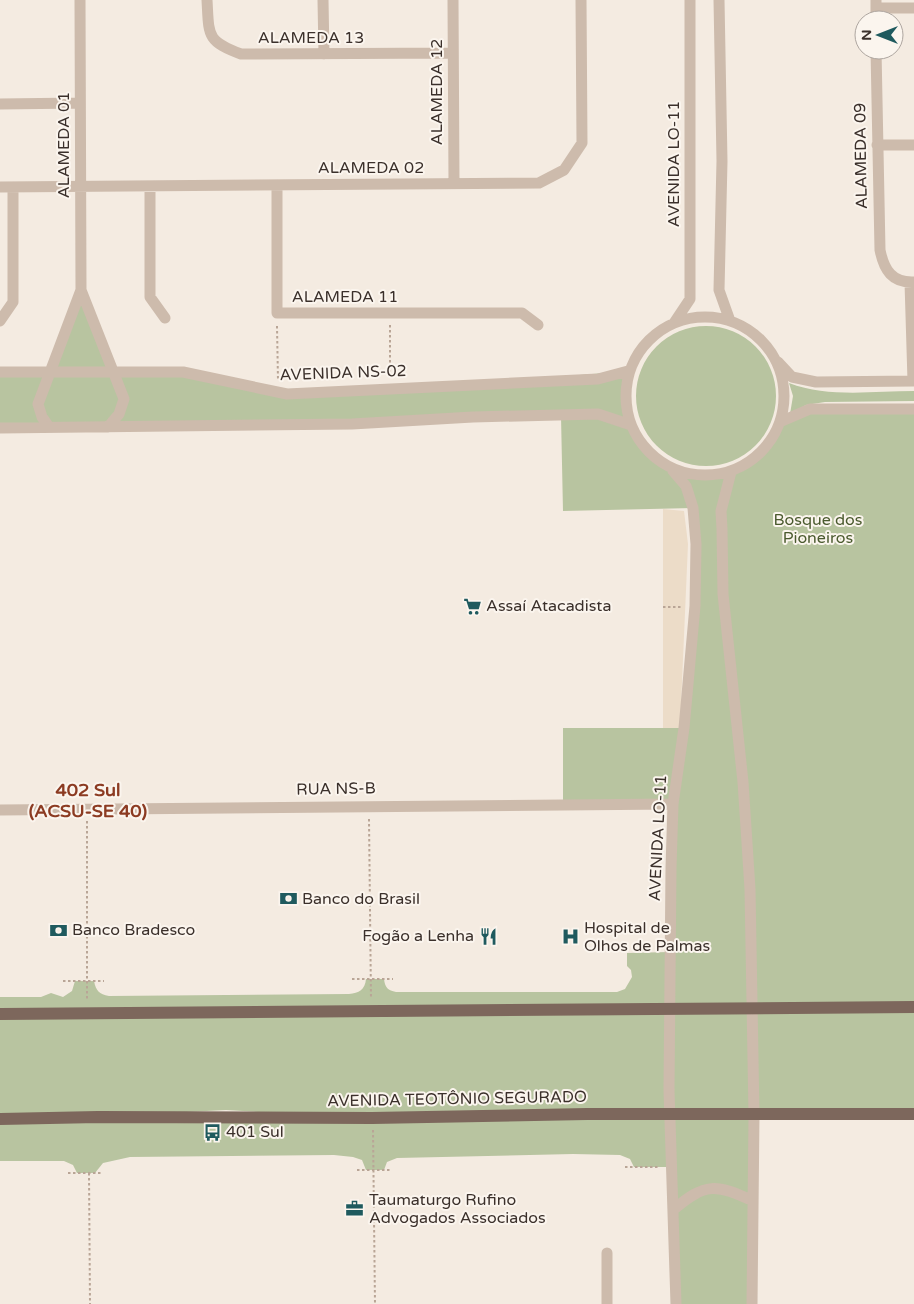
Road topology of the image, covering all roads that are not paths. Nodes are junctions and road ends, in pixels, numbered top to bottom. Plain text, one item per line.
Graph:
1 (80, 0) edge
2 (207, 0) edge
3 (323, 0) edge
4 (453, 0) edge
5 (581, 0) edge
6 (690, 0) edge
7 (719, 0) edge
8 (914, 8) edge
9 (876, 9) edge
10 (453, 53) junction
11 (324, 54) junction
12 (876, 60) edge
13 (80, 102) junction
14 (0, 104) edge
15 (877, 145) junction
16 (914, 145) edge
17 (454, 184) junction
18 (277, 185) junction
19 (81, 186) junction
20 (150, 186) junction
21 (0, 187) edge
22 (13, 187) junction
23 (912, 282) edge
24 (81, 290) junction
25 (165, 318) dead end
26 (729, 318) junction
27 (0, 322) edge
28 (674, 323) junction
29 (538, 324) dead end
30 (778, 362) junction
31 (628, 371) junction
32 (0, 372) edge
33 (50, 372) junction
34 (116, 372) junction
35 (913, 381) edge
36 (914, 409) edge
37 (782, 421) junction
38 (628, 424) junction
39 (50, 427) junction
40 (108, 427) junction
41 (0, 428) edge
42 (673, 472) junction
43 (731, 472) junction
44 (673, 804) junction
45 (0, 810) edge
46 (914, 1007) edge
47 (670, 1010) junction
48 (753, 1010) junction
49 (0, 1014) edge
50 (914, 1114) edge
51 (670, 1115) junction
52 (754, 1115) junction
53 (0, 1119) edge
54 (753, 1201) junction
55 (673, 1210) junction
56 (607, 1253) dead end
57 (607, 1304) edge
58 (676, 1304) edge
59 (752, 1304) edge

1 - 13 street, ALAMEDA 01
2 - 11 street, ALAMEDA 13
3 - 11 street
4 - 10 street, ALAMEDA 12
5 - 17 street, ALAMEDA 02
6 - 28 street, AVENIDA LO-11
7 - 26 street
8 - 9 street
10 - 11 street, ALAMEDA 13
10 - 17 street, ALAMEDA 12
12 - 15 street, ALAMEDA 09
13 - 14 street
13 - 19 street, ALAMEDA 01
15 - 16 street
15 - 23 street, ALAMEDA 09
17 - 18 street, ALAMEDA 02
18 - 20 street, ALAMEDA 02
18 - 29 street, ALAMEDA 11
19 - 20 street, ALAMEDA 02
19 - 22 street, ALAMEDA 02
19 - 24 street, ALAMEDA 01
20 - 25 street
21 - 22 street, ALAMEDA 02
22 - 27 street
23 - 35 street
24 - 33 street, ALAMEDA 01
24 - 34 street, ALAMEDA 01
26 - 28 street
26 - 30 street
28 - 31 street
30 - 35 street
30 - 37 street
31 - 34 street, AVENIDA NS-02
31 - 38 street
32 - 33 street, AVENIDA NS-02
33 - 34 street, AVENIDA NS-02
33 - 39 street, ALAMEDA 01
34 - 40 street, ALAMEDA 01
36 - 37 street
37 - 43 street
38 - 40 street
38 - 42 street
39 - 40 street
39 - 41 street
42 - 43 street
42 - 44 street, AVENIDA LO-11
43 - 48 street
44 - 45 street, RUA NS-B
44 - 47 street, AVENIDA LO-11
46 - 48 main road
47 - 48 main road
47 - 49 main road
47 - 51 street, AVENIDA LO-11
48 - 52 street
50 - 52 main road, AVENIDA TEOTÔNIO SEGURADO
51 - 52 main road, AVENIDA TEOTÔNIO SEGURADO
51 - 53 main road, AVENIDA TEOTÔNIO SEGURADO
51 - 55 street, AVENIDA LO-11
52 - 54 street
54 - 55 street
54 - 59 street
55 - 58 street, AVENIDA LO-11
56 - 57 street

